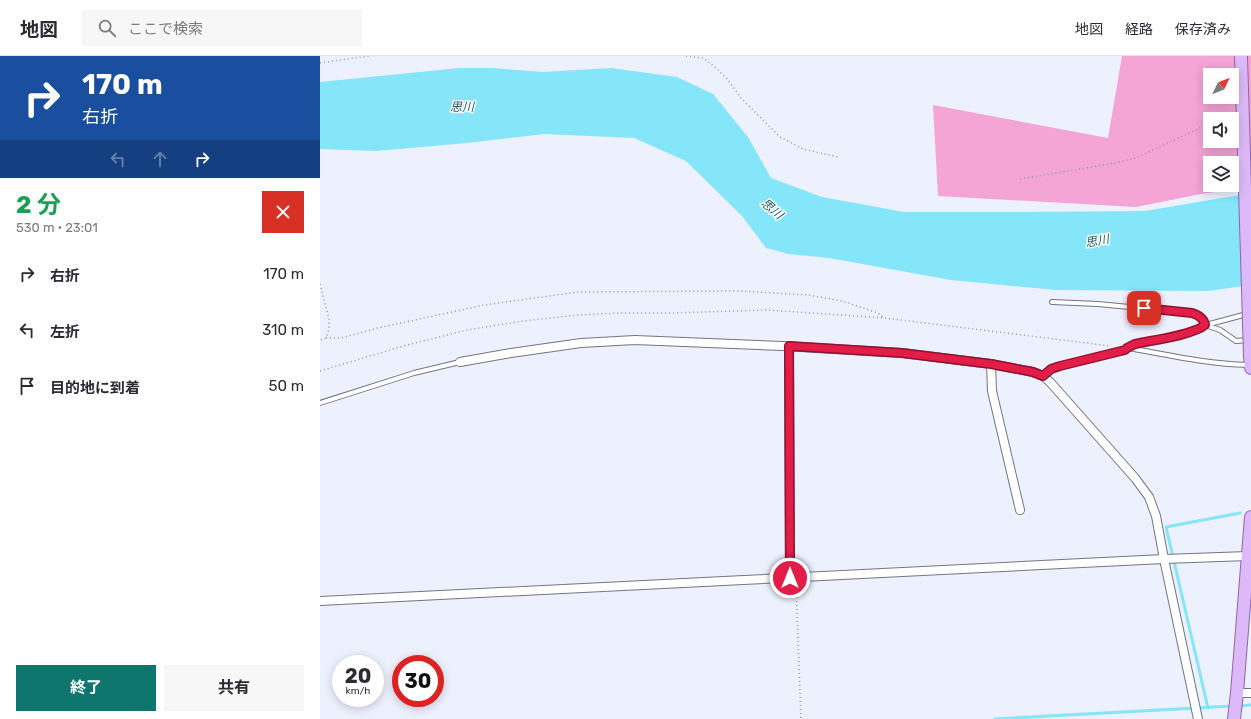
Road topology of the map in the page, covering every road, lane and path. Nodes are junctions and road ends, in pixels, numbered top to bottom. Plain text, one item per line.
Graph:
1 (369, 56) edge
2 (686, 56) edge
3 (1241, 56) edge
4 (320, 63) edge
5 (1203, 125) edge
6 (838, 157) dead end
7 (1020, 179) dead end
8 (320, 284) edge
9 (1052, 302) dead end
10 (1251, 313) edge
11 (884, 318) junction
12 (1205, 325) junction
13 (326, 338) junction
14 (320, 340) edge
15 (1251, 340) edge
16 (789, 346) junction
17 (1127, 348) junction
18 (460, 362) joint
19 (1250, 363) edge
20 (991, 364) junction
21 (320, 371) edge
22 (1043, 376) junction
23 (320, 403) edge
24 (1020, 510) dead end
25 (1251, 517) edge
26 (1248, 556) junction
27 (1164, 559) junction
28 (793, 577) junction
29 (320, 601) edge
30 (1237, 693) junction
31 (1251, 693) edge
32 (1198, 716) edge
33 (801, 719) edge
34 (1234, 719) edge

1 - 4 path
2 - 6 path
3 - 19 main road, bridge
5 - 7 path
8 - 13 path
9 - 12 lane
10 - 12 lane
11 - 13 path
11 - 17 path
11 - 21 path
12 - 15 lane
12 - 17 lane
13 - 14 path
16 - 18 street
16 - 20 street
16 - 28 street
17 - 19 lane
17 - 22 lane
18 - 23 lane
20 - 22 street
20 - 24 street
22 - 27 street
25 - 26 main road
26 - 27 street
26 - 30 main road
27 - 28 street
27 - 32 street
28 - 29 street
28 - 33 path
30 - 31 street
30 - 34 main road

